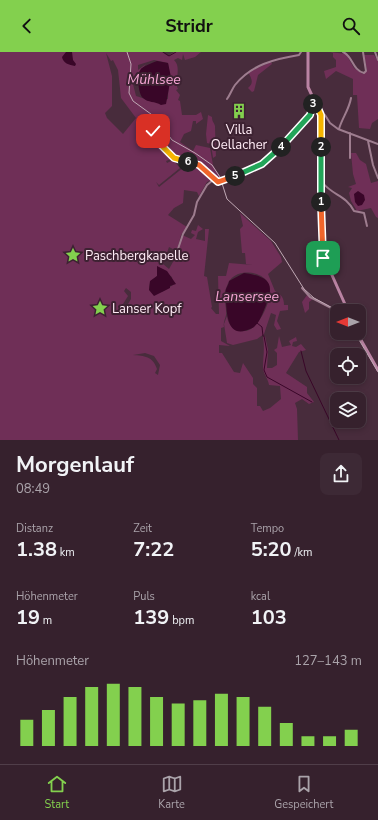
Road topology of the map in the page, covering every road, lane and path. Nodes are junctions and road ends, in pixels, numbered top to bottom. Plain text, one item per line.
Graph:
1 (301, 52) edge
2 (308, 52) edge
3 (343, 52) edge
4 (363, 52) edge
5 (375, 52) edge
6 (378, 60) edge
7 (351, 98) dead end
8 (227, 99) dead end
9 (314, 99) junction
10 (321, 115) junction
11 (149, 126) dead end
12 (339, 129) junction
13 (350, 134) junction
14 (368, 140) junction
15 (378, 144) edge
16 (350, 158) dead end
17 (378, 178) edge
18 (213, 180) junction
19 (321, 181) junction
20 (367, 226) dead end
21 (177, 252) dead end
22 (302, 288) dead end
23 (345, 304) edge
24 (330, 307) edge
25 (361, 340) edge
26 (378, 370) edge

1 - 8 street
2 - 9 main road
3 - 4 street
5 - 6 street
7 - 12 street
9 - 10 main road
9 - 18 street
10 - 12 street
10 - 19 main road
11 - 18 street
12 - 13 street
13 - 14 street
13 - 16 street
14 - 15 street
14 - 17 street
18 - 21 street
19 - 20 street
19 - 23 main road
22 - 24 street
25 - 26 main road

